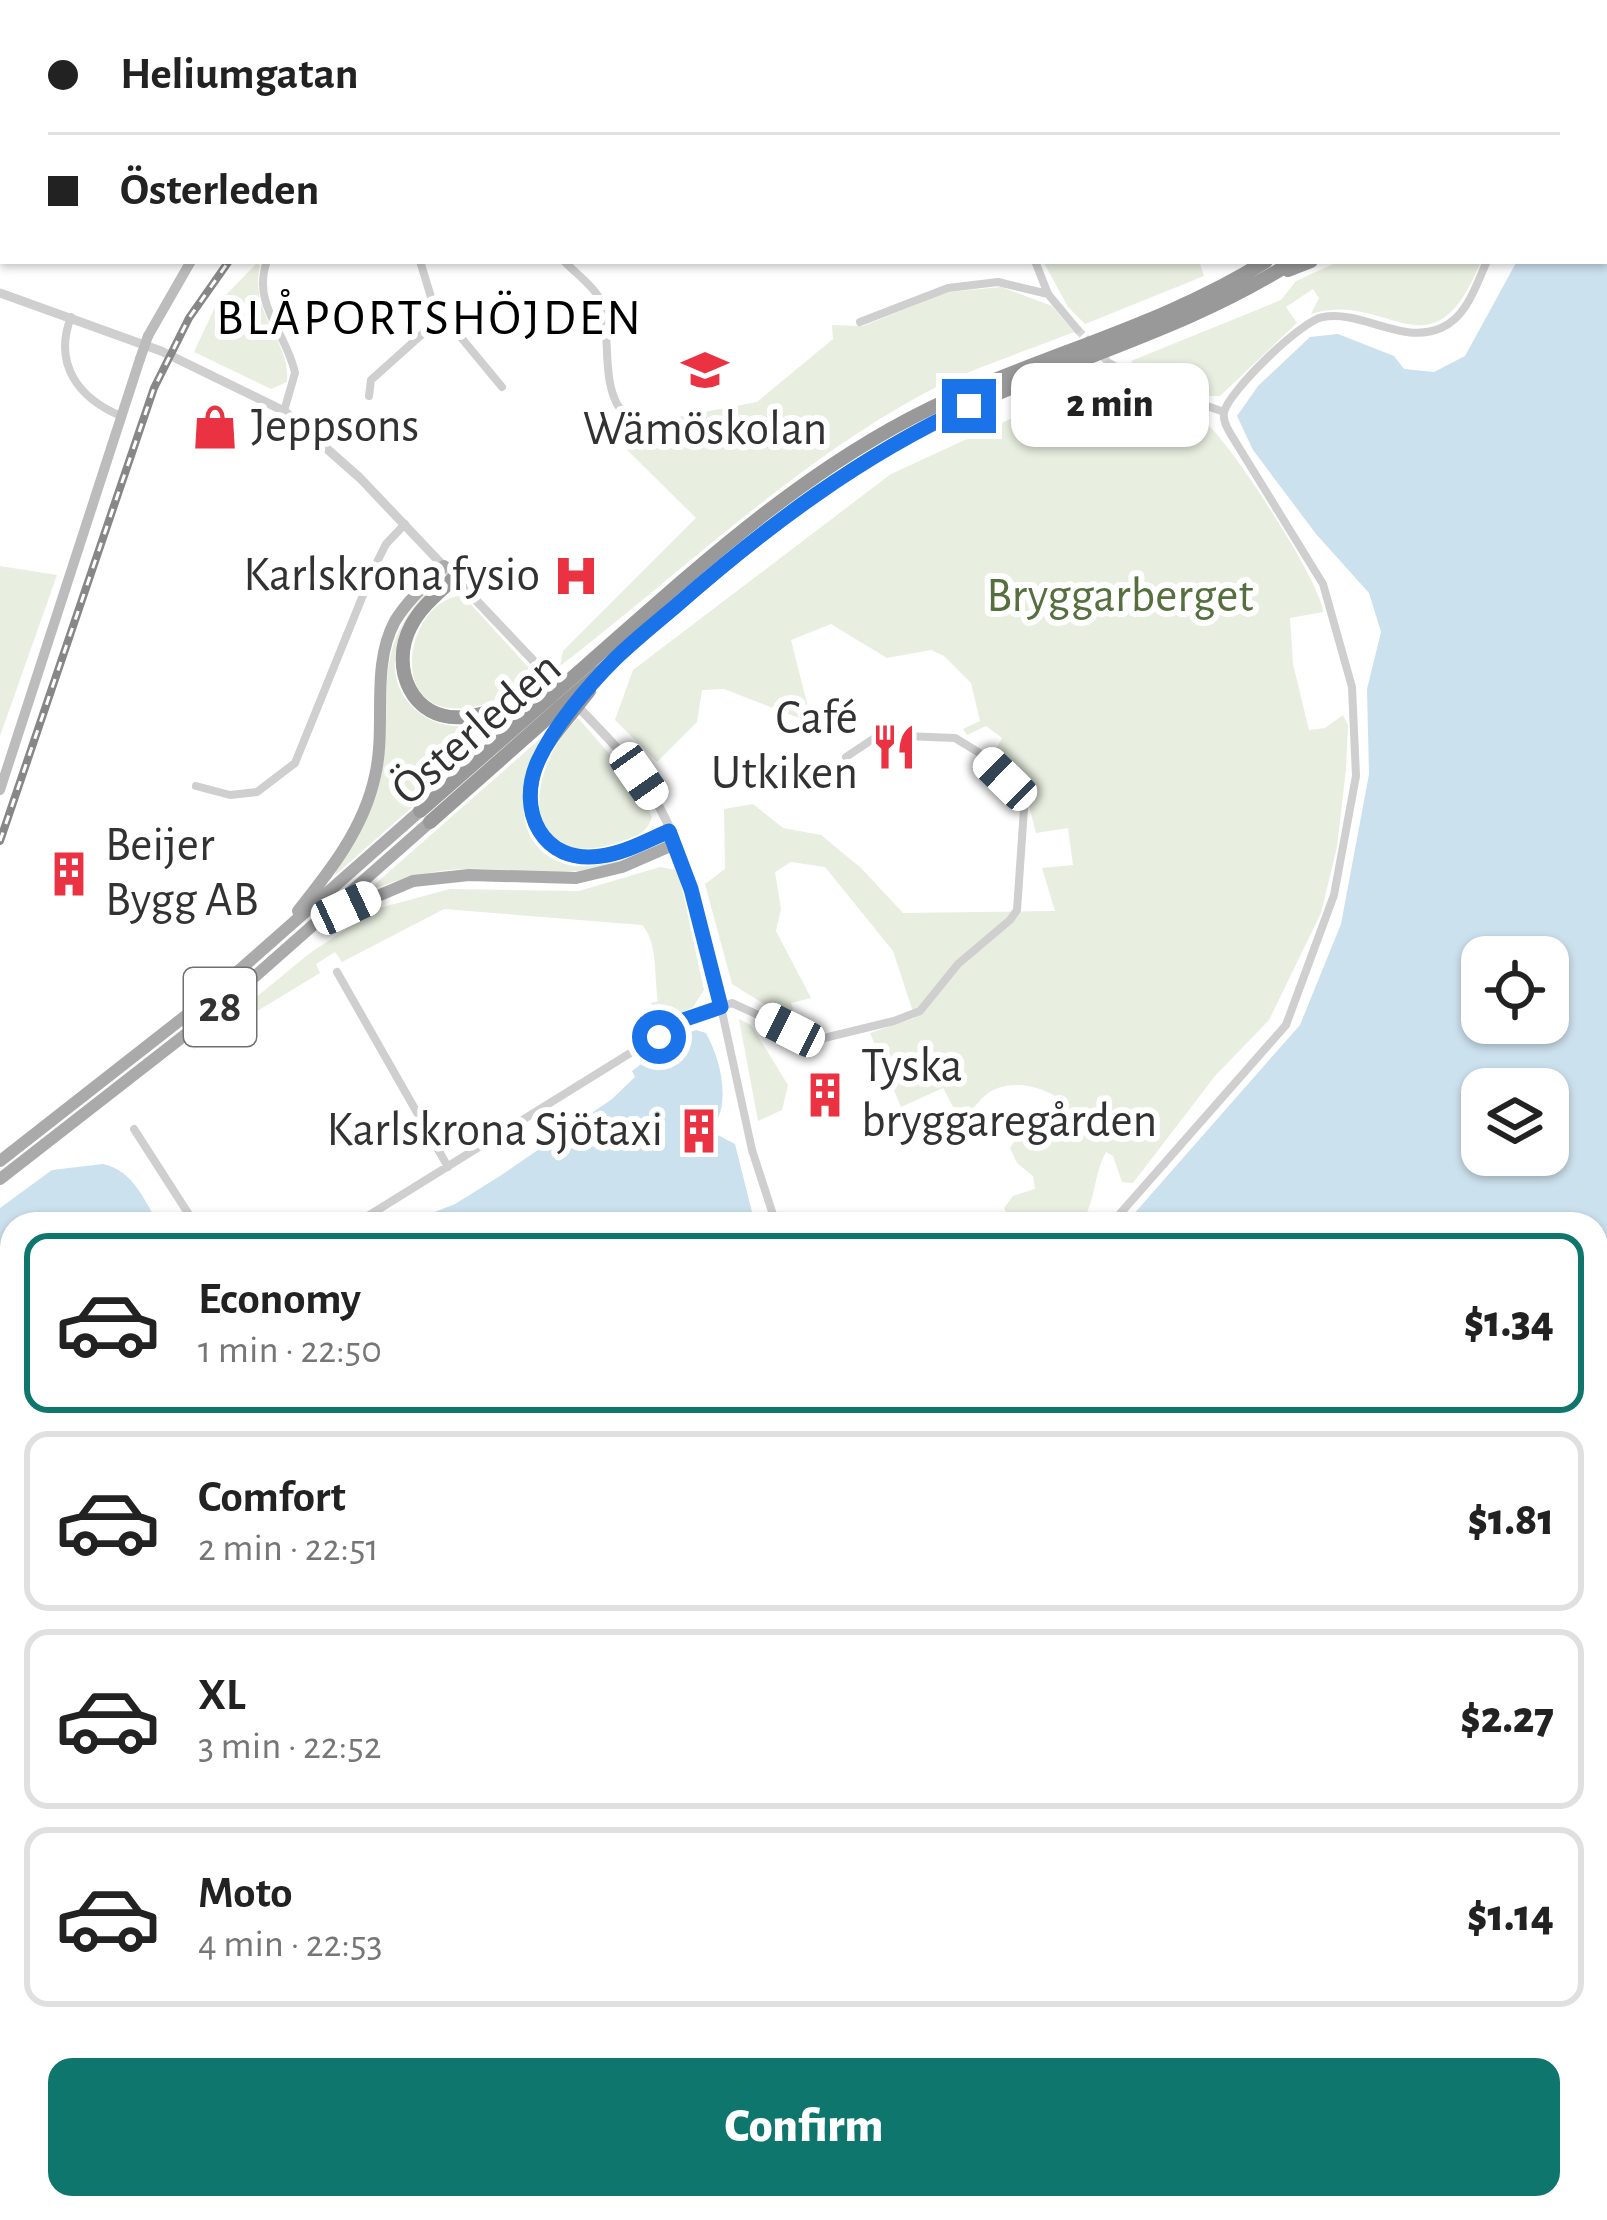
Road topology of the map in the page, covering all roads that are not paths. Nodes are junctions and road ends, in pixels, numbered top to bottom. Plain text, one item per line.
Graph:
1 (189, 264) edge
2 (266, 264) edge
3 (421, 264) edge
4 (567, 264) edge
5 (1036, 264) edge
6 (1247, 264) edge
7 (1485, 264) edge
8 (1269, 268) edge
9 (0, 293) edge
10 (1048, 294) junction
11 (1209, 294) junction
12 (71, 317) junction
13 (438, 320) junction
14 (860, 322) dead end
15 (1077, 329) tunnel mouth
16 (1109, 363) tunnel mouth
17 (502, 387) dead end
18 (368, 396) dead end
19 (284, 411) junction
20 (1224, 412) junction
21 (626, 416) dead end
22 (123, 417) junction
23 (405, 524) junction
24 (450, 572) junction
25 (591, 671) junction
26 (559, 699) junction
27 (846, 757) dead end
28 (196, 786) dead end
29 (0, 790) edge
30 (425, 817) junction
31 (672, 838) junction
32 (316, 923) junction
33 (276, 939) junction
34 (338, 972) dead end
35 (721, 1007) junction
36 (134, 1129) dead end
37 (0, 1161) edge
38 (448, 1167) junction
39 (0, 1179) edge
40 (187, 1212) edge
41 (380, 1212) edge
42 (772, 1212) edge
43 (1122, 1212) edge

1 - 22 main road, bridge
2 - 19 street
3 - 13 street
4 - 21 street
5 - 10 street
6 - 11 highway
7 - 20 street
8 - 11 highway, Österleden / 28
8 - 25 highway, Österleden / 28
9 - 12 street
10 - 14 street
10 - 15 street
11 - 25 highway, Österleden / 28
12 - 19 street
12 - 22 street
13 - 17 street
13 - 18 street
16 - 20 street
19 - 23 street
20 - 43 street
22 - 29 main road
23 - 24 street
23 - 28 street
24 - 26 street
24 - 26 highway
24 - 33 main road
25 - 26 highway, Österleden / 28, bridge
25 - 26 highway, bridge
26 - 30 highway, Österleden / 28
26 - 31 street
26 - 31 highway
27 - 35 street
30 - 32 main road, Österleden / 28
30 - 33 main road, Österleden / 28
31 - 32 main road
31 - 35 street
32 - 39 main road, Österleden / 28
33 - 37 main road, Österleden / 28
34 - 38 street
35 - 38 street
35 - 42 street
36 - 40 street
38 - 41 street

